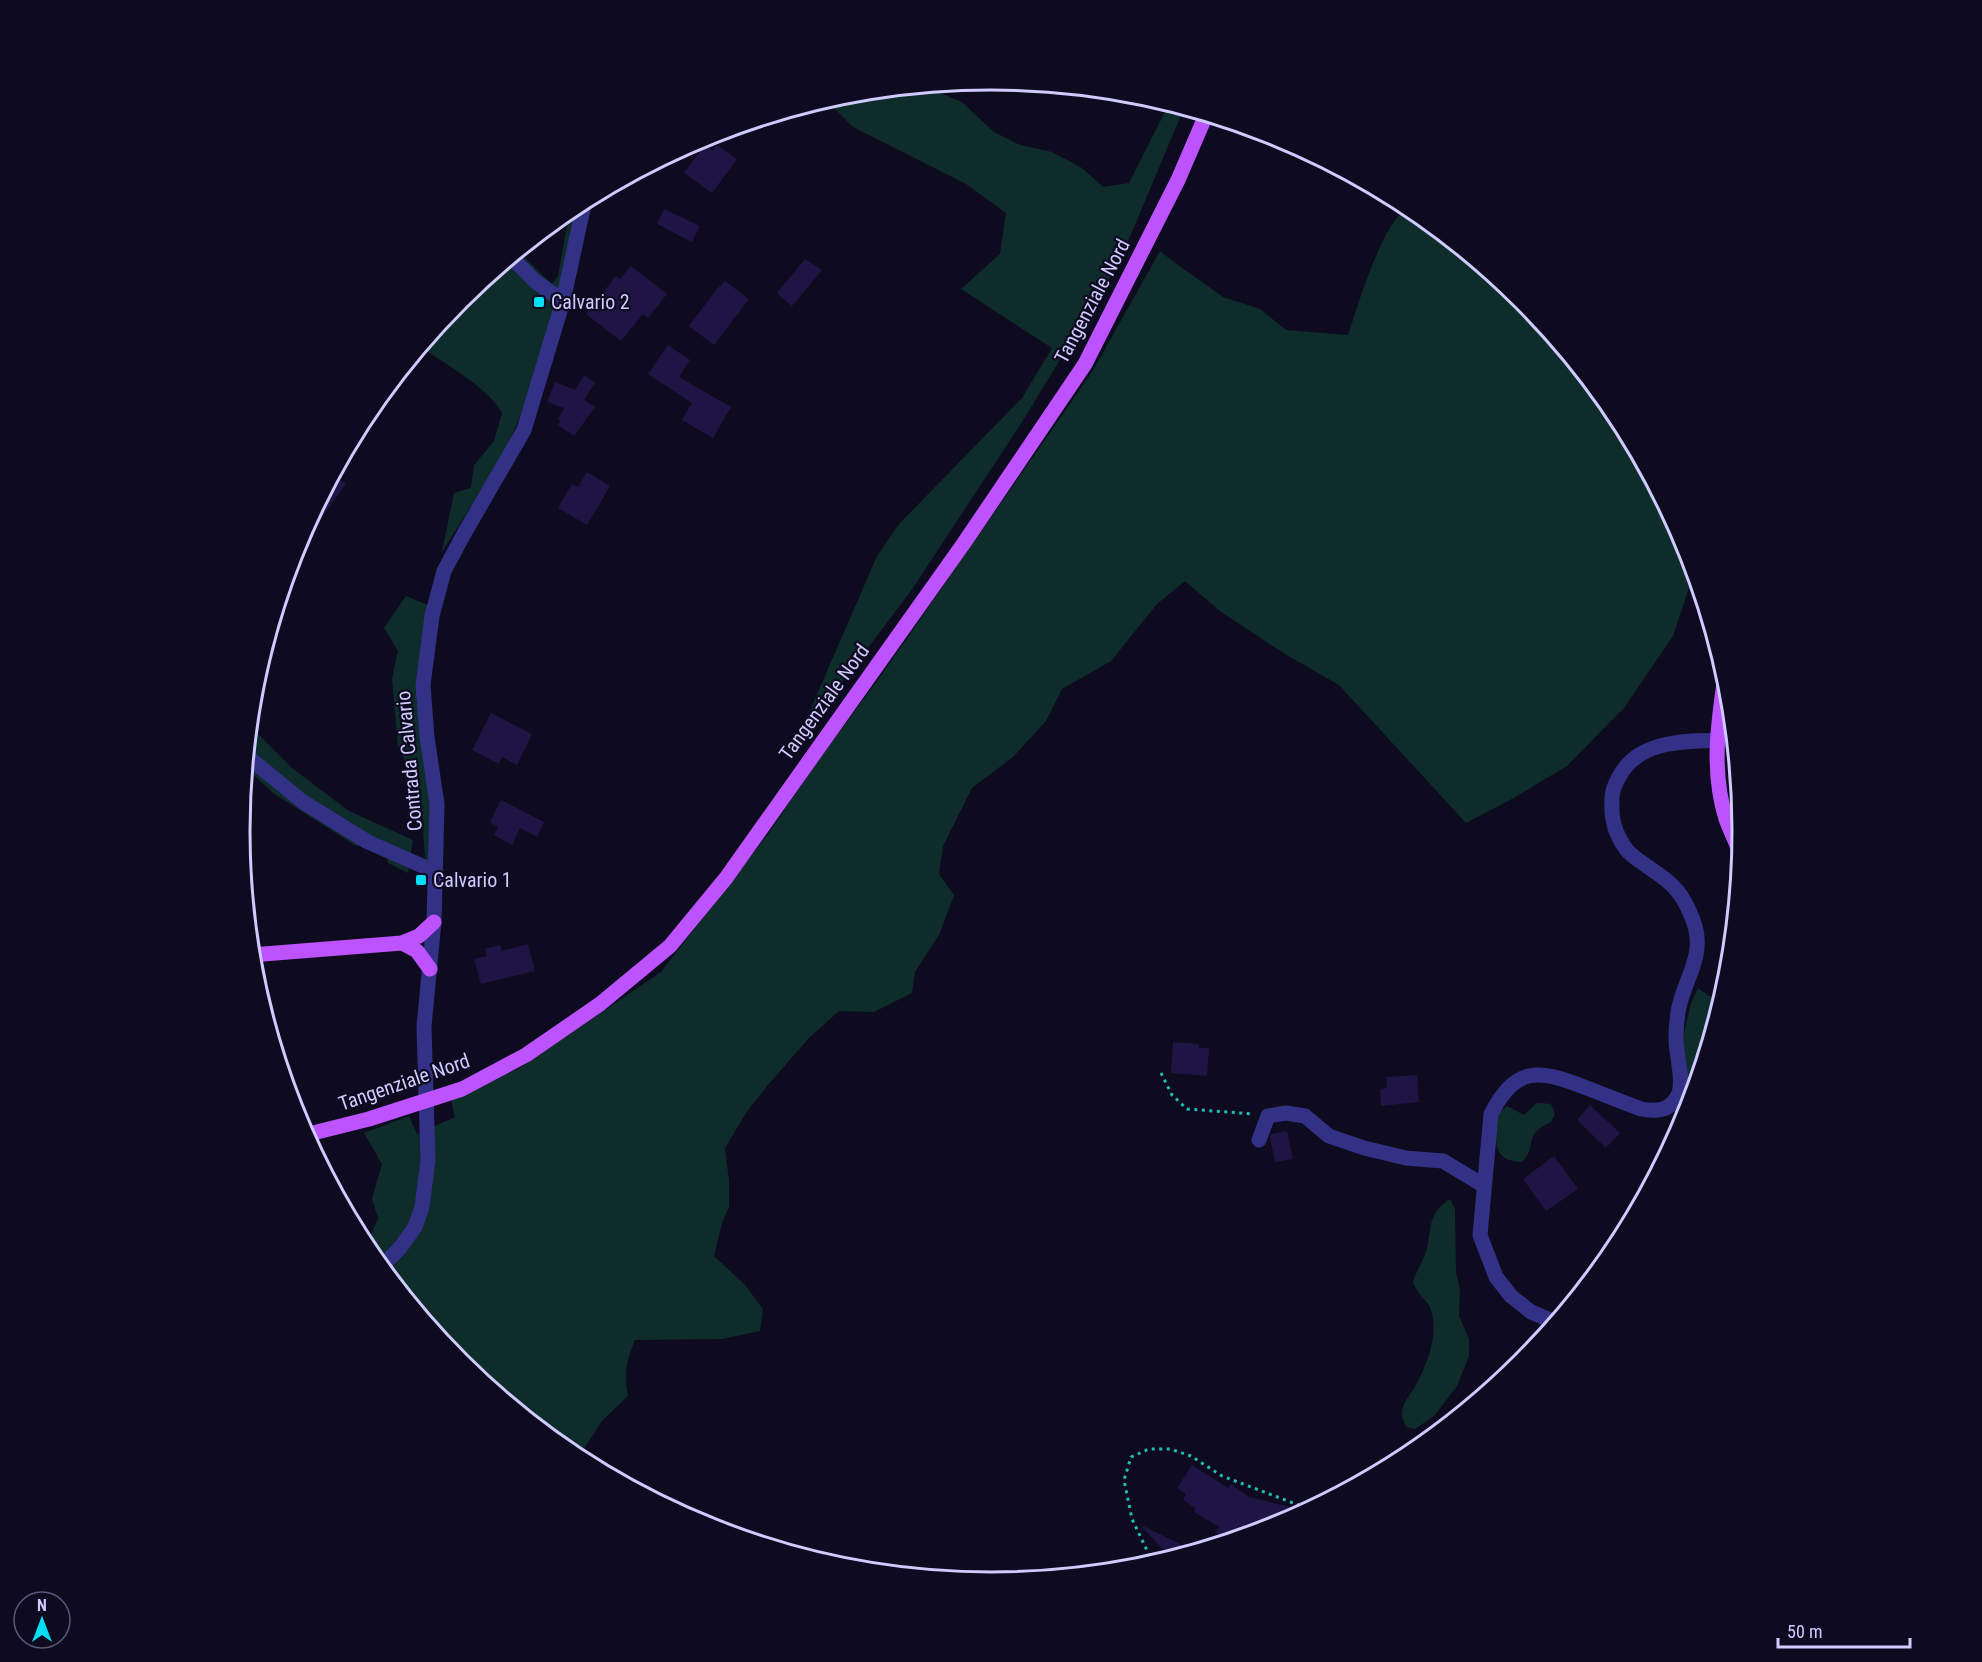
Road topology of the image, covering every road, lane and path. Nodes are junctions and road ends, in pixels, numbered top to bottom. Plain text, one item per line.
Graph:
1 (1203, 121) edge
2 (582, 213) edge
3 (516, 262) edge
4 (563, 301) junction
5 (1721, 703) edge
6 (1727, 740) edge
7 (254, 761) edge
8 (1732, 834) edge
9 (436, 872) junction
10 (434, 922) junction
11 (402, 944) junction
12 (260, 954) edge
13 (430, 969) junction
14 (1161, 1073) dead end
15 (1268, 1116) junction
16 (314, 1133) edge
17 (1259, 1140) dead end
18 (1483, 1185) junction
19 (388, 1260) edge
20 (1549, 1319) edge
21 (1299, 1505) edge
22 (1149, 1555) edge

1 - 16 main road, Tangenziale Nord
2 - 4 street, Contrada Calvario
3 - 4 street
4 - 9 street, Contrada Calvario
5 - 8 main road
6 - 18 street
7 - 9 street
9 - 10 street, Contrada Calvario
10 - 11 main road
10 - 13 street, Contrada Calvario
11 - 12 main road
11 - 13 main road
13 - 19 street, Contrada Calvario
14 - 15 path
15 - 17 street
15 - 18 street
18 - 20 street
21 - 22 path

